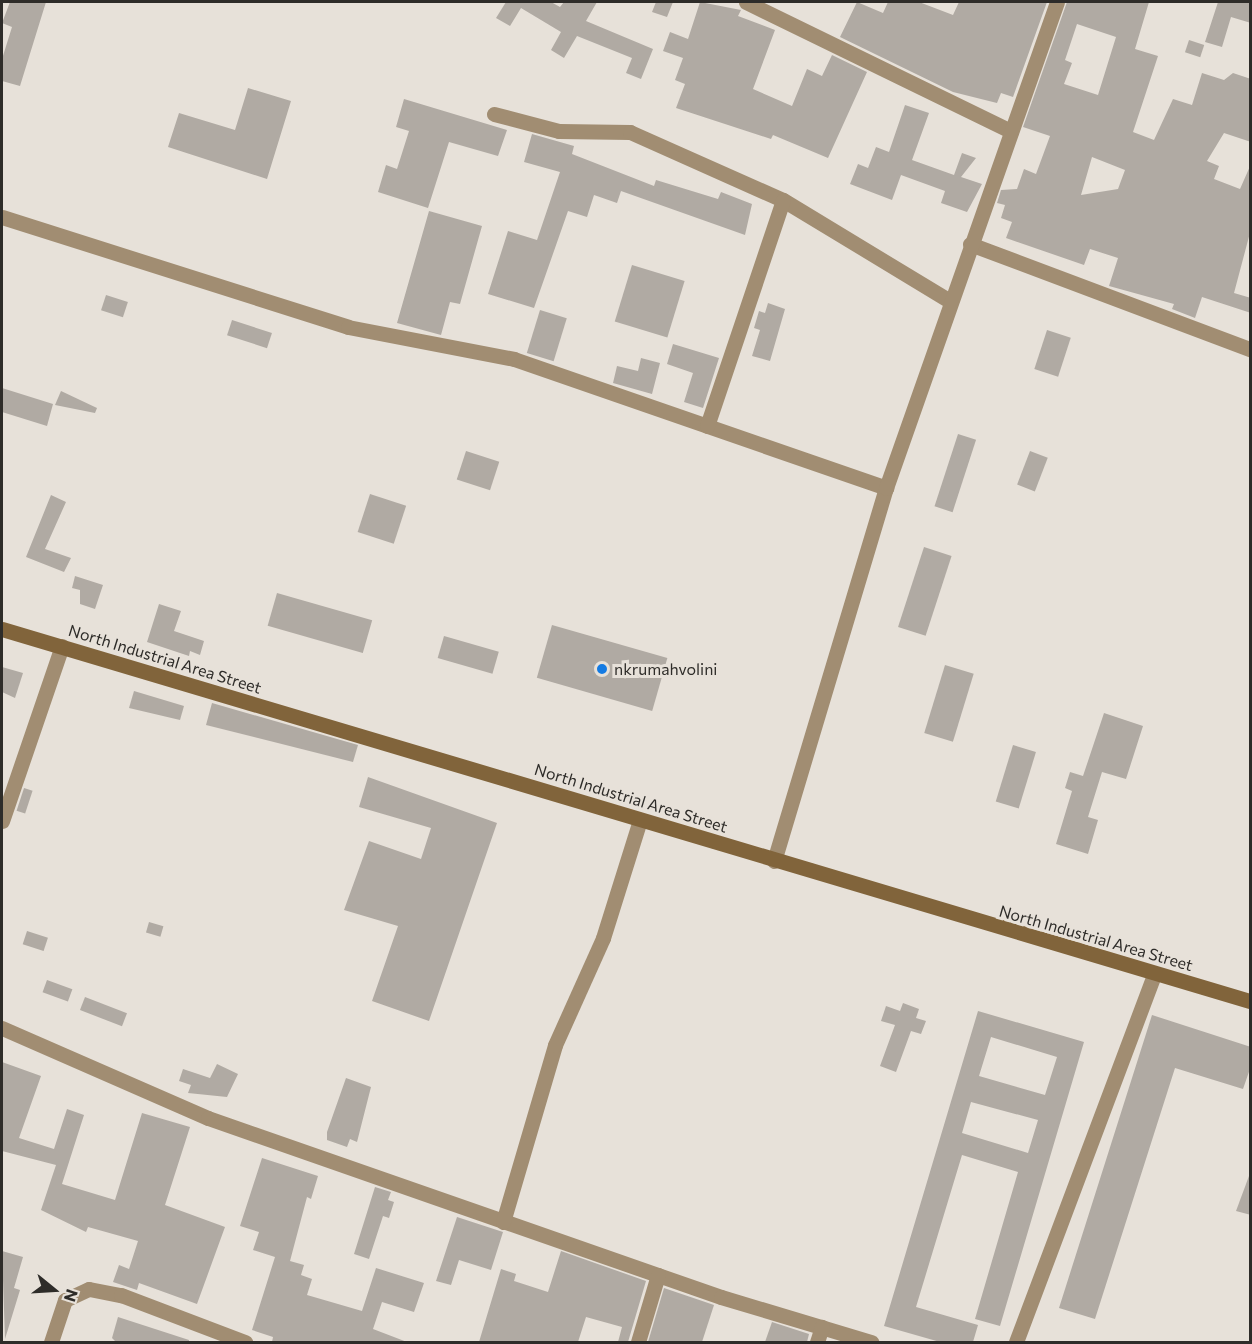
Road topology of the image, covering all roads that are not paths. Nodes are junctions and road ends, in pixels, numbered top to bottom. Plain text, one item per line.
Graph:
1 (746, 2) edge
2 (1057, 2) edge
3 (494, 114) dead end
4 (1011, 130) junction
5 (783, 200) junction
6 (2, 217) edge
7 (970, 244) junction
8 (950, 301) junction
9 (1251, 349) edge
10 (707, 426) junction
11 (886, 488) junction
12 (2, 629) edge
13 (62, 646) junction
14 (640, 820) junction
15 (2, 821) edge
16 (774, 861) junction
17 (1154, 974) junction
18 (1251, 1001) edge
19 (2, 1028) edge
20 (503, 1222) junction
21 (658, 1275) junction
22 (822, 1327) junction
23 (51, 1342) edge
24 (245, 1342) edge
25 (638, 1342) edge
26 (817, 1342) edge
27 (871, 1342) edge
28 (1016, 1342) edge

1 - 4 street
2 - 4 street
3 - 5 street
4 - 7 street
5 - 8 street
5 - 10 street
6 - 10 street
7 - 8 street
7 - 9 street
8 - 11 street
10 - 11 street
11 - 16 street
12 - 13 main road, North Industrial Area Street
13 - 14 main road, North Industrial Area Street
13 - 15 street
14 - 16 main road, North Industrial Area Street
14 - 20 street
16 - 17 main road, North Industrial Area Street
17 - 18 main road, North Industrial Area Street
17 - 28 street
19 - 20 street
20 - 21 street
21 - 22 street
21 - 25 street
22 - 26 street
22 - 27 street
23 - 24 street

